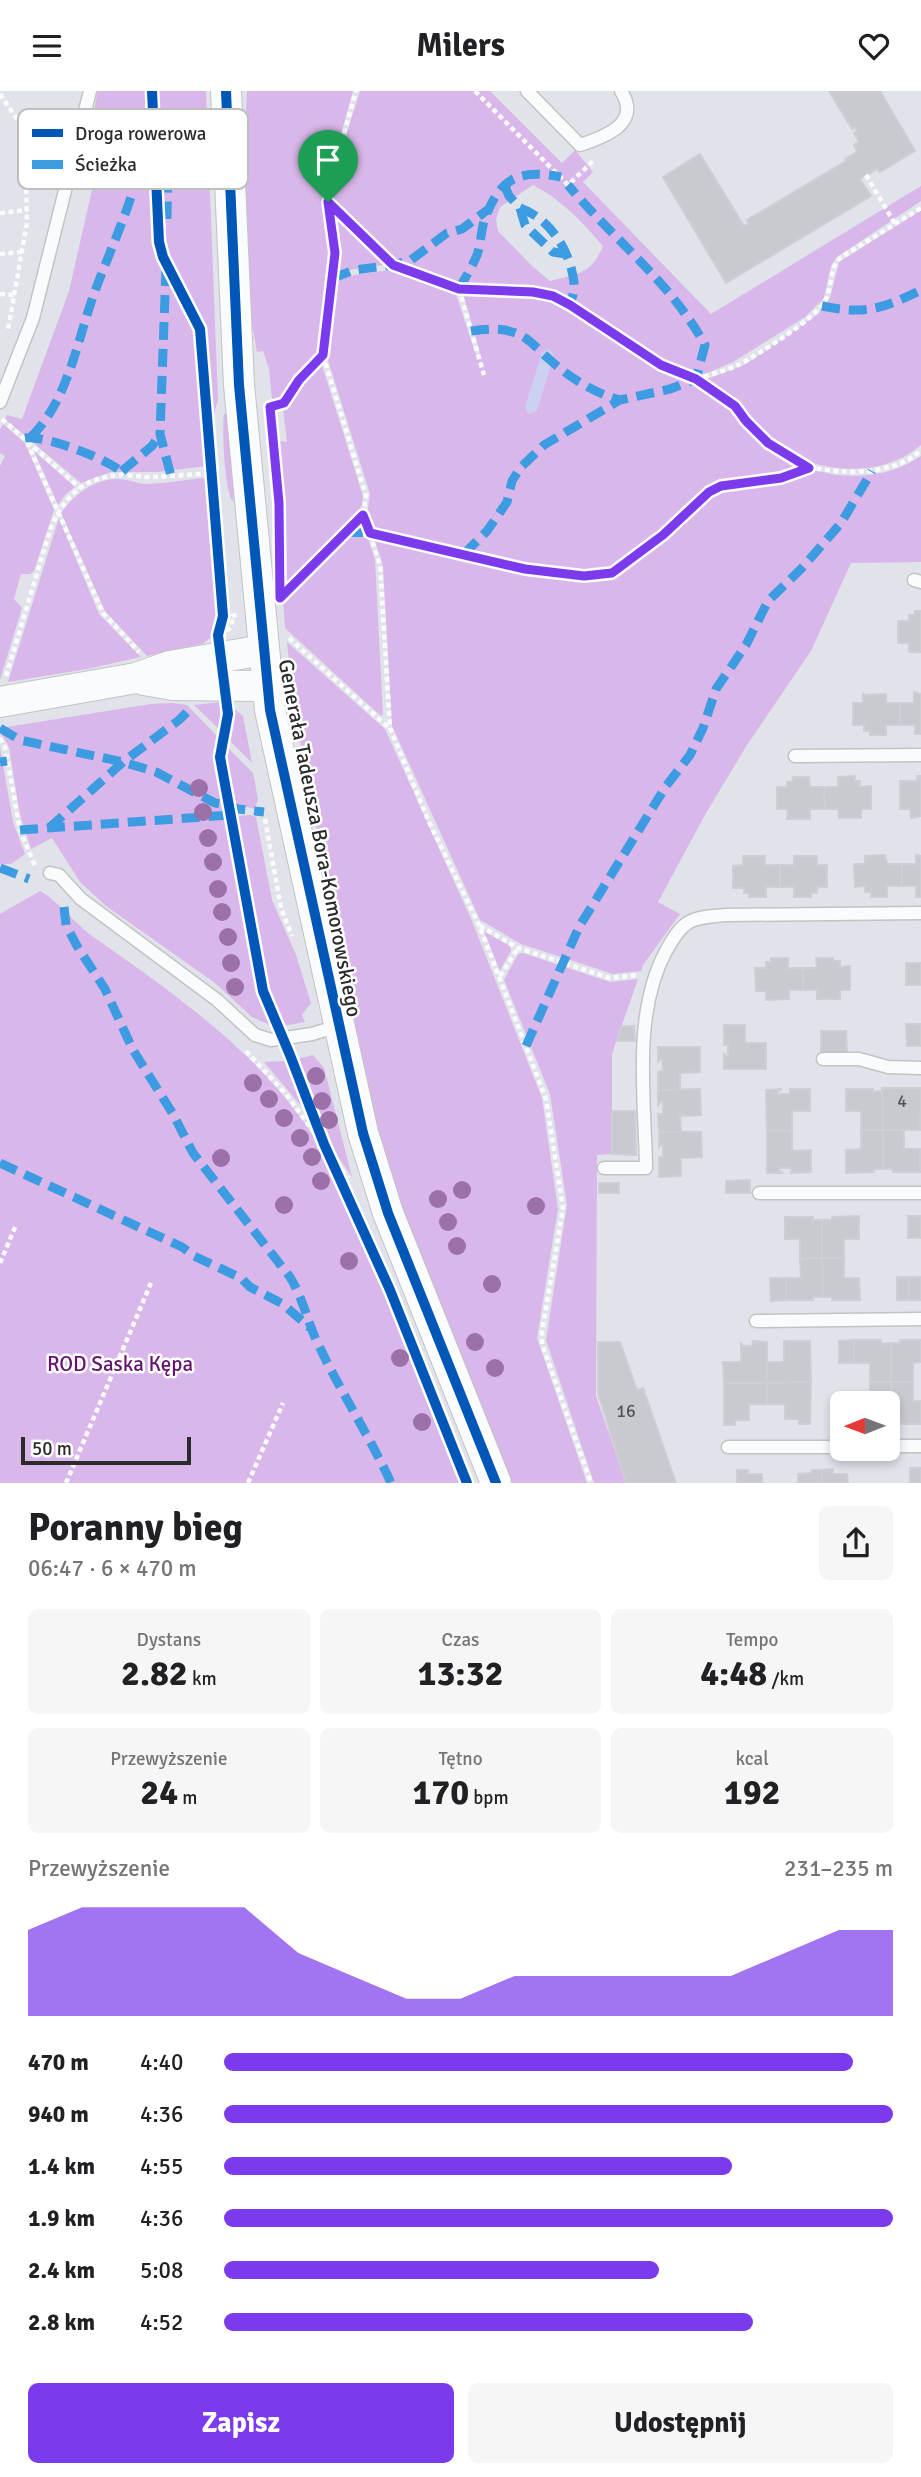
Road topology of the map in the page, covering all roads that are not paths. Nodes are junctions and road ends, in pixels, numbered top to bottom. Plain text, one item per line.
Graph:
1 (90, 91) edge
2 (226, 91) edge
3 (527, 91) edge
4 (621, 91) edge
5 (86, 109) edge
6 (227, 109) edge
7 (66, 189) edge
8 (230, 189) edge
9 (0, 402) edge
10 (273, 641) junction
11 (141, 669) junction
12 (267, 686) junction
13 (1, 694) edge
14 (921, 755) edge
15 (795, 756) dead end
16 (50, 873) dead end
17 (921, 913) edge
18 (338, 1026) junction
19 (823, 1059) dead end
20 (921, 1068) edge
21 (604, 1168) dead end
22 (760, 1193) dead end
23 (921, 1193) edge
24 (921, 1319) edge
25 (756, 1321) dead end
26 (921, 1445) edge
27 (900, 1446) edge
28 (728, 1447) dead end
29 (830, 1447) edge
30 (495, 1483) edge

1 - 5 lane
2 - 6 street, Generała Tadeusza Bora-Komorowskiego
3 - 4 lane
7 - 9 lane
8 - 10 street, Generała Tadeusza Bora-Komorowskiego
10 - 11 street
10 - 12 street, Generała Tadeusza Bora-Komorowskiego
11 - 12 street
11 - 13 street
12 - 18 street, Generała Tadeusza Bora-Komorowskiego
14 - 15 lane
16 - 18 lane
17 - 21 lane
18 - 30 street, Generała Tadeusza Bora-Komorowskiego
19 - 20 lane
22 - 23 lane
24 - 25 lane
26 - 27 lane
28 - 29 lane

